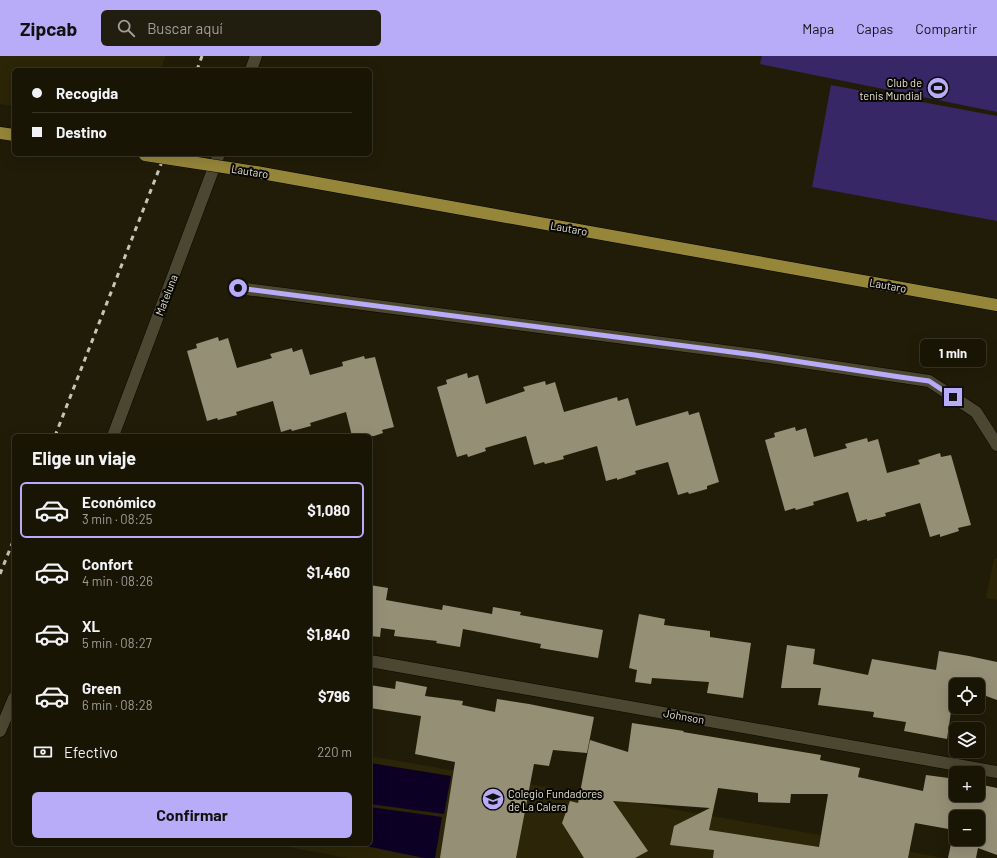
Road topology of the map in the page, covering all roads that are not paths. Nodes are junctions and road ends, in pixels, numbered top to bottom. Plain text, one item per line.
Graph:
1 (256, 56) edge
2 (252, 68) edge
3 (0, 133) edge
4 (12, 135) edge
5 (155, 156) edge
6 (218, 156) edge
7 (238, 288) dead end
8 (997, 305) edge
9 (114, 434) edge
10 (997, 445) edge
11 (372, 661) edge
12 (12, 703) edge
13 (0, 731) edge
14 (997, 772) edge

1 - 2 street
3 - 4 main road
5 - 8 main road, Lautaro, bridge
6 - 9 street, Mateluna
7 - 10 street
11 - 14 street, Johnson
12 - 13 street

